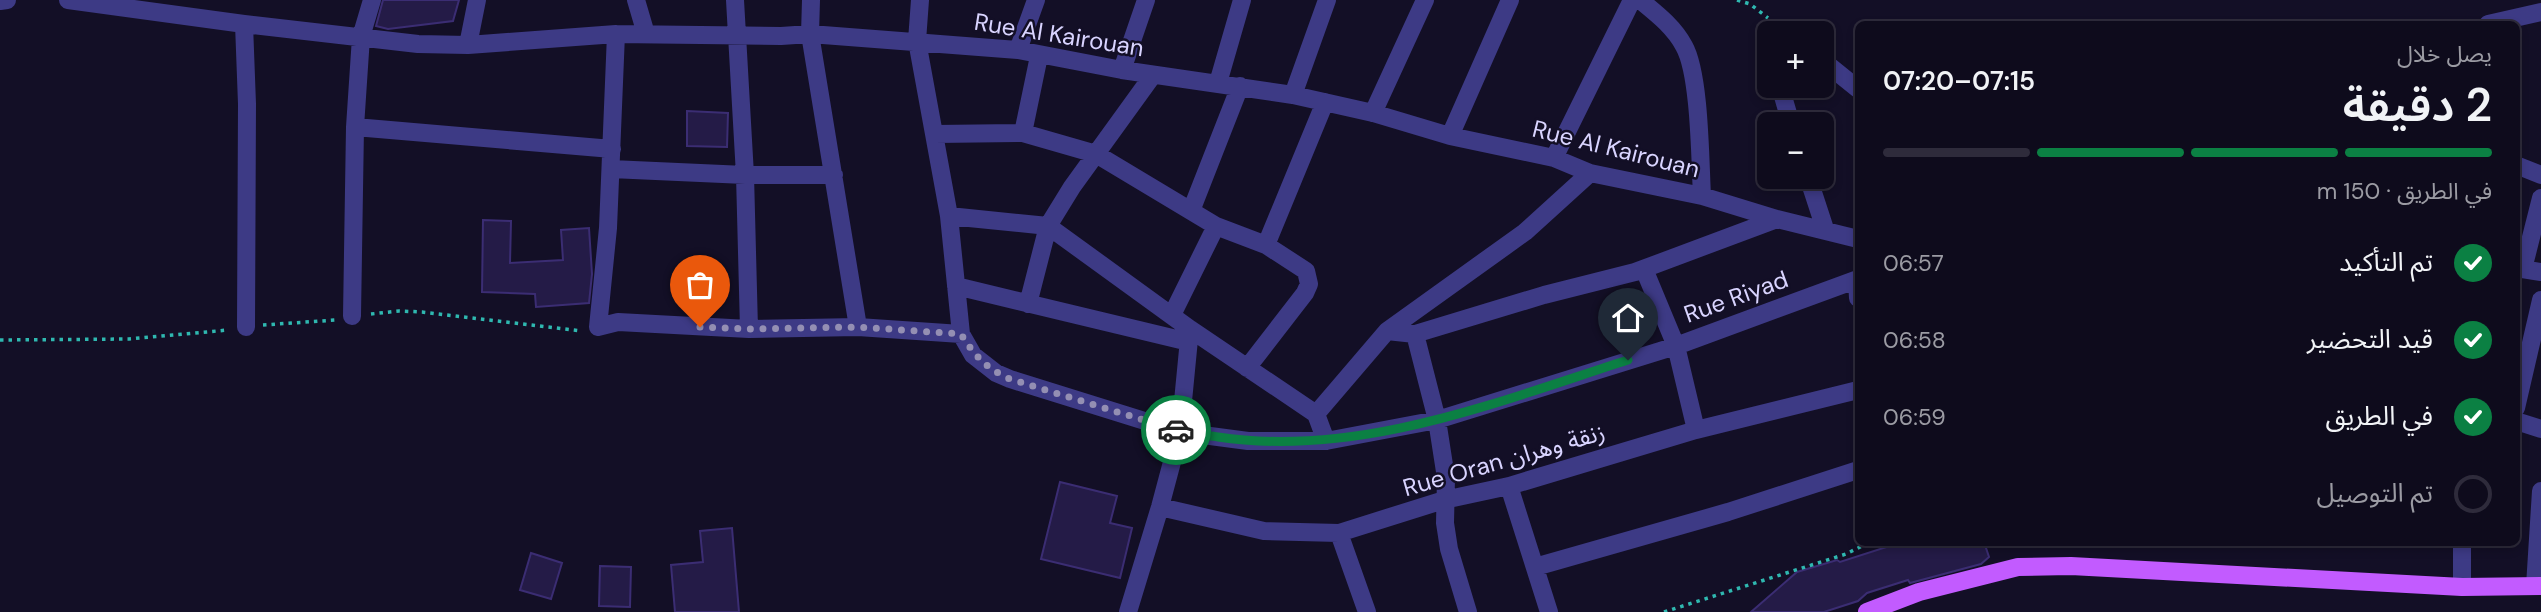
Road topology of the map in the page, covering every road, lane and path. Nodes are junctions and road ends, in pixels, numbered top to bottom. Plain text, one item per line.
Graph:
1 (7, 0) edge
2 (68, 0) edge
3 (372, 0) edge
4 (477, 0) edge
5 (636, 0) edge
6 (734, 0) edge
7 (811, 0) edge
8 (919, 0) edge
9 (1036, 0) edge
10 (1146, 0) edge
11 (1242, 0) edge
12 (1327, 0) edge
13 (1425, 0) edge
14 (1510, 0) edge
15 (1632, 0) edge
16 (1640, 0) edge
17 (1737, 0) edge
18 (0, 1) edge
19 (2541, 12) edge
20 (1770, 21) edge
21 (2501, 21) edge
22 (244, 24) junction
23 (616, 34) junction
24 (646, 34) junction
25 (810, 34) junction
26 (736, 35) junction
27 (361, 37) junction
28 (917, 41) junction
29 (468, 45) junction
30 (1017, 50) junction
31 (1039, 56) junction
32 (1122, 70) junction
33 (1834, 70) edge
34 (1153, 75) junction
35 (1218, 83) junction
36 (1240, 86) junction
37 (1855, 87) edge
38 (1293, 95) junction
39 (1325, 102) junction
40 (1373, 113) junction
41 (355, 127) junction
42 (1023, 133) junction
43 (935, 134) junction
44 (1450, 136) junction
45 (612, 149) junction
46 (1096, 154) junction
47 (1553, 158) junction
48 (2520, 167) edge
49 (611, 169) junction
50 (1590, 173) junction
51 (744, 175) junction
52 (834, 175) junction
53 (2541, 175) edge
54 (1812, 189) edge
55 (1702, 195) junction
56 (2541, 198) edge
57 (1191, 211) junction
58 (949, 216) junction
59 (1777, 219) junction
60 (1048, 226) junction
61 (1216, 226) junction
62 (1825, 229) junction
63 (1855, 238) edge
64 (1266, 245) junction
65 (2520, 266) edge
66 (1644, 269) junction
67 (2520, 269) edge
68 (2541, 272) edge
69 (1855, 280) edge
70 (956, 286) junction
71 (2541, 300) edge
72 (1028, 304) junction
73 (1172, 315) junction
74 (352, 316) junction
75 (246, 327) junction
76 (598, 327) junction
77 (858, 327) junction
78 (749, 329) junction
79 (1387, 331) junction
80 (961, 334) junction
81 (1415, 334) junction
82 (1189, 336) junction
83 (0, 340) edge
84 (1676, 346) junction
85 (1247, 368) junction
86 (1855, 391) edge
87 (2520, 391) edge
88 (1317, 414) junction
89 (1437, 420) junction
90 (2520, 422) edge
91 (2541, 429) edge
92 (1696, 430) junction
93 (1180, 432) junction
94 (1326, 441) junction
95 (1855, 471) edge
96 (1510, 486) junction
97 (2541, 491) edge
98 (1444, 500) junction
99 (1160, 507) junction
100 (1339, 533) junction
101 (1862, 546) edge
102 (2462, 546) edge
103 (1535, 567) junction
104 (2538, 586) edge
105 (2462, 587) junction
106 (1128, 612) edge
107 (1367, 612) edge
108 (1468, 612) edge
109 (1549, 612) edge
110 (1664, 612) edge
111 (1867, 612) edge

1 - 18 street
2 - 22 street, Rue Al Kairouan
3 - 27 street
4 - 29 street
5 - 24 street
6 - 26 street
7 - 25 street
8 - 28 street
9 - 30 street
10 - 32 street
11 - 35 street
12 - 38 street
13 - 40 street
14 - 44 street
15 - 47 street
16 - 55 street
17 - 20 path
19 - 21 street
22 - 27 street, Rue Al Kairouan
22 - 75 street
23 - 24 street, Rue Al Kairouan
23 - 29 street, Rue Al Kairouan
23 - 45 street
24 - 26 street, Rue Al Kairouan
25 - 26 street, Rue Al Kairouan
25 - 28 street, Rue Al Kairouan
25 - 52 street
26 - 51 street
27 - 29 street, Rue Al Kairouan
27 - 41 street
28 - 30 street, Rue Al Kairouan
28 - 43 street
30 - 31 street, Rue Al Kairouan
31 - 32 street, Rue Al Kairouan
31 - 42 street
32 - 34 street, Rue Al Kairouan
33 - 37 street
34 - 35 street, Rue Al Kairouan
34 - 46 street
35 - 36 street, Rue Al Kairouan
36 - 38 street, Rue Al Kairouan
36 - 57 street
38 - 39 street, Rue Al Kairouan
39 - 40 street, Rue Al Kairouan
39 - 64 street
40 - 44 street, Rue Al Kairouan
41 - 45 street
41 - 74 street
42 - 43 street
42 - 46 street
43 - 58 street
44 - 47 street, Rue Al Kairouan
45 - 49 street
46 - 57 street
46 - 60 street
47 - 50 street, Rue Al Kairouan
48 - 53 street
49 - 51 street
49 - 76 street
50 - 55 street, Rue Al Kairouan
50 - 79 street
51 - 52 street
51 - 78 street
52 - 77 street
54 - 62 street
55 - 59 street, Rue Al Kairouan
56 - 65 street
57 - 61 street
58 - 60 street
58 - 70 street
59 - 62 street, Rue Al Kairouan
59 - 66 street
60 - 72 street
60 - 73 street
61 - 64 street
61 - 73 street
62 - 63 street, Rue Al Kairouan
64 - 85 street
66 - 81 street
66 - 84 street
67 - 68 street
69 - 84 street, Rue Riyad
70 - 72 street
70 - 80 street
71 - 87 street
72 - 82 street
73 - 82 street
74 - 75 path
74 - 76 path
75 - 83 path
76 - 78 street
77 - 78 street
77 - 80 street
79 - 81 street
79 - 88 street
80 - 93 street, Rue Riyad
81 - 89 street
82 - 85 street
82 - 93 street
84 - 89 street, Rue Riyad
84 - 92 street
85 - 88 street
86 - 92 street, Rue Oran زنقة وهران
88 - 94 street
89 - 94 street, Rue Riyad
89 - 98 street
90 - 91 street
92 - 96 street, Rue Oran زنقة وهران
93 - 94 street, Rue Riyad
93 - 99 street
95 - 103 street
96 - 98 street, Rue Oran زنقة وهران
96 - 103 street
97 - 104 street
98 - 100 street, Rue Oran زنقة وهران
98 - 108 street
99 - 100 street, Rue Oran زنقة وهران
99 - 106 street
100 - 107 street
101 - 110 path
102 - 105 street
103 - 109 street
104 - 105 main road
105 - 111 main road

